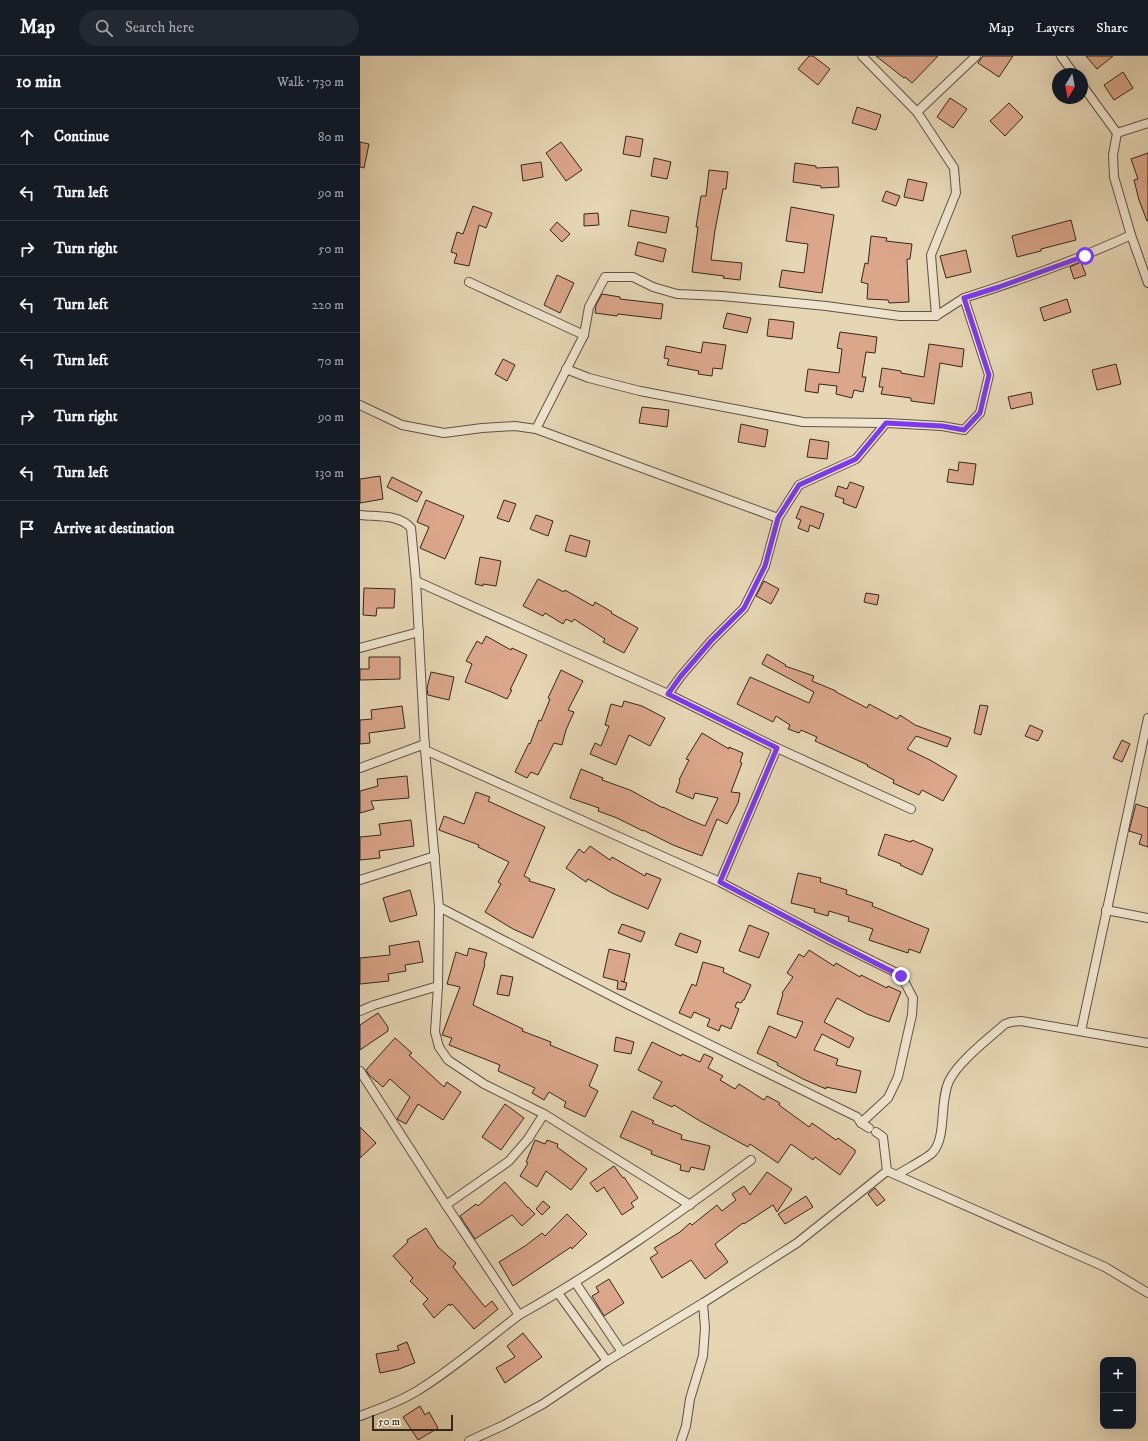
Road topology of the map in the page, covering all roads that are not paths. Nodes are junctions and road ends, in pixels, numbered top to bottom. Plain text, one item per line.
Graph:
1 (862, 56) edge
2 (976, 56) edge
3 (1061, 56) edge
4 (1070, 68) edge
5 (1088, 93) edge
6 (916, 112) junction
7 (1148, 123) edge
8 (1117, 134) junction
9 (1131, 235) junction
10 (469, 282) dead end
11 (1148, 283) edge
12 (964, 298) junction
13 (936, 316) junction
14 (584, 335) junction
15 (566, 369) junction
16 (360, 405) edge
17 (886, 423) junction
18 (536, 429) junction
19 (360, 515) edge
20 (778, 518) junction
21 (416, 581) junction
22 (419, 632) junction
23 (360, 648) edge
24 (668, 694) junction
25 (1148, 718) edge
26 (425, 747) junction
27 (777, 748) junction
28 (360, 768) edge
29 (911, 809) dead end
30 (435, 856) junction
31 (360, 880) edge
32 (720, 882) junction
33 (439, 907) junction
34 (1106, 910) junction
35 (1148, 918) edge
36 (438, 986) junction
37 (360, 1011) edge
38 (1081, 1031) junction
39 (1148, 1043) edge
40 (360, 1071) edge
41 (544, 1114) junction
42 (861, 1124) junction
43 (751, 1160) dead end
44 (887, 1171) junction
45 (897, 1175) junction
46 (446, 1204) junction
47 (690, 1205) junction
48 (575, 1282) junction
49 (558, 1293) junction
50 (1148, 1293) edge
51 (704, 1302) junction
52 (519, 1315) junction
53 (622, 1352) junction
54 (606, 1361) junction
55 (360, 1416) edge
56 (469, 1441) edge
57 (681, 1441) edge

1 - 6 street
2 - 6 street
3 - 4 street
5 - 8 street
6 - 13 street
7 - 8 street
8 - 9 street
9 - 11 street
9 - 12 street
10 - 14 street
12 - 13 street
12 - 17 street
13 - 14 street
14 - 15 street
15 - 17 street
15 - 18 street
16 - 18 street
17 - 20 street
18 - 20 street
19 - 21 street
20 - 24 street
21 - 22 street
21 - 24 street
22 - 23 street
22 - 26 street
24 - 27 street
25 - 34 street
26 - 28 street
26 - 30 street
26 - 32 street
27 - 29 street
27 - 32 street
30 - 31 street
30 - 33 street
32 - 42 street
33 - 36 street
33 - 42 street
34 - 35 street
34 - 38 street
36 - 37 street
36 - 41 street
38 - 39 street
38 - 45 street
40 - 46 street
41 - 46 street
41 - 47 street
42 - 44 street
43 - 47 street
44 - 45 street
44 - 51 street
45 - 50 street
46 - 52 street
47 - 48 street
48 - 49 street
48 - 53 street
49 - 52 street
49 - 54 street
51 - 53 street
51 - 57 street
52 - 55 street
53 - 54 street
54 - 56 street

